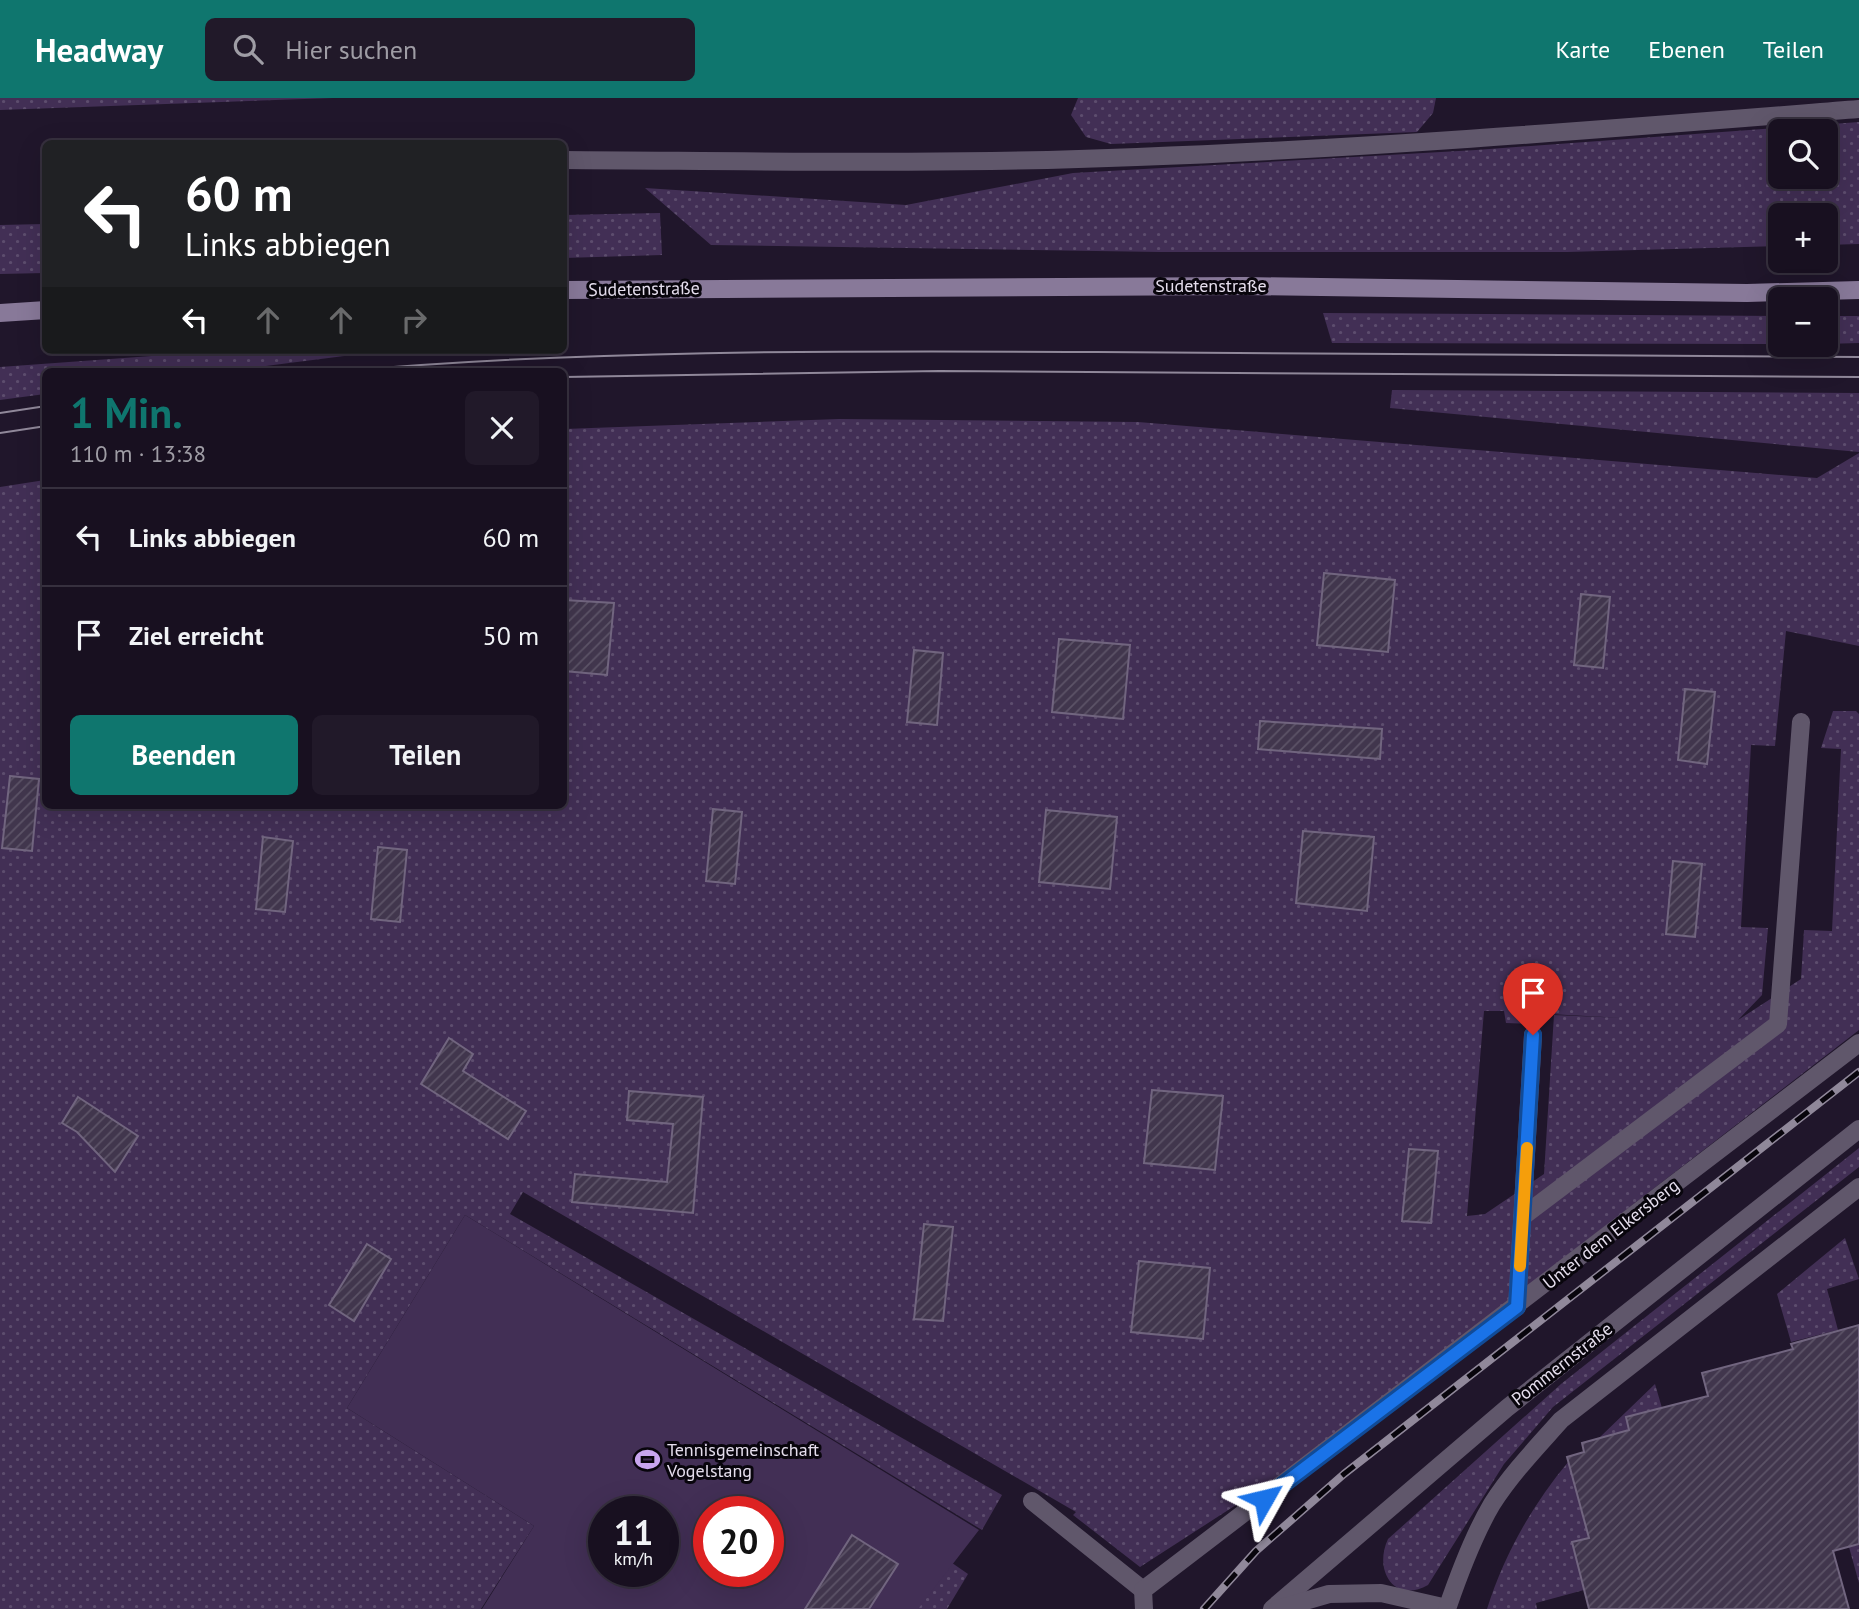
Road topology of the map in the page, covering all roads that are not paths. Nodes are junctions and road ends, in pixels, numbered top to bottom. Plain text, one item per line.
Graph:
1 (1859, 109) edge
2 (567, 160) edge
3 (567, 290) edge
4 (1859, 290) edge
5 (42, 310) edge
6 (0, 313) edge
7 (1801, 722) dead end
8 (1533, 1035) dead end
9 (1859, 1043) edge
10 (1859, 1129) edge
11 (1859, 1187) edge
12 (1522, 1217) junction
13 (1517, 1307) junction
14 (1032, 1501) dead end
15 (1143, 1590) junction
16 (1144, 1609) edge
17 (1272, 1609) edge
18 (1279, 1609) edge
19 (1447, 1609) edge

1 - 2 street
3 - 4 main road, Sudetenstraße
5 - 6 main road
7 - 12 street
8 - 12 street
9 - 13 street, Unter dem Elkersberg
10 - 17 street, Pommernstraße
11 - 19 street
12 - 13 street
13 - 15 street, Unter dem Elkersberg
14 - 15 street
15 - 16 street
18 - 19 street

